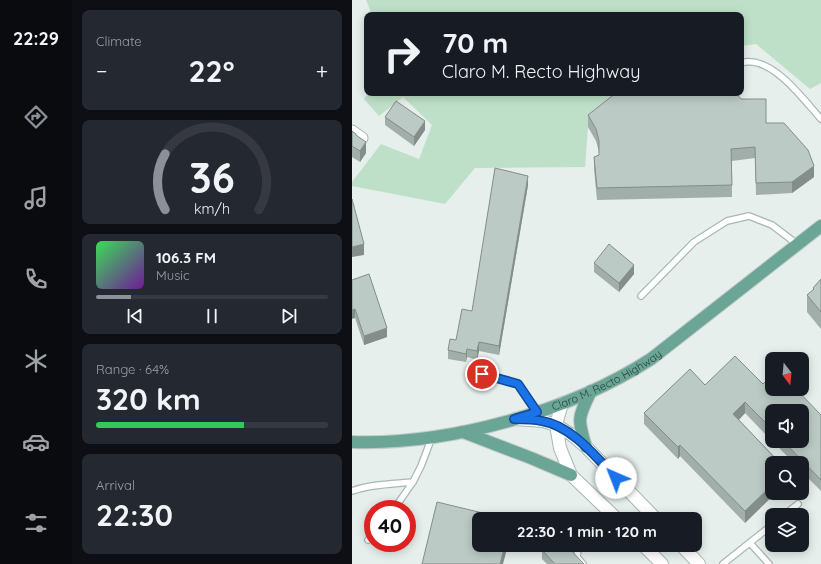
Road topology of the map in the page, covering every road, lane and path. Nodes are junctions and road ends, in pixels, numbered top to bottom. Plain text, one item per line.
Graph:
1 (744, 62) edge
2 (821, 118) edge
3 (352, 132) edge
4 (362, 138) edge
5 (821, 226) edge
6 (797, 244) junction
7 (641, 296) dead end
8 (474, 371) dead end
9 (591, 391) junction
10 (562, 403) junction
11 (537, 412) junction
12 (514, 419) junction
13 (556, 425) junction
14 (463, 432) junction
15 (432, 437) junction
16 (352, 442) edge
17 (586, 447) junction
18 (571, 475) junction
19 (413, 482) junction
20 (352, 492) edge
21 (400, 500) edge
22 (798, 504) dead end
23 (793, 508) edge
24 (607, 512) edge
25 (649, 512) edge
26 (765, 531) edge
27 (750, 543) junction
28 (578, 552) edge
29 (650, 552) edge
30 (687, 552) edge
31 (583, 564) edge
32 (662, 564) edge
33 (699, 564) edge
34 (724, 564) edge
35 (769, 564) edge

1 - 2 lane
3 - 4 street
5 - 6 main road, Claro M. Recto Highway
6 - 7 lane
6 - 9 main road, Claro M. Recto Highway
8 - 11 lane
9 - 10 main road, Claro M. Recto Highway
9 - 17 main road
10 - 11 main road, Claro M. Recto Highway
10 - 13 street
11 - 12 main road, Claro M. Recto Highway
12 - 13 street
12 - 14 main road, Claro M. Recto Highway
13 - 17 street
13 - 18 street
14 - 15 main road, Claro M. Recto Highway
14 - 18 main road
15 - 16 main road, Claro M. Recto Highway
15 - 19 lane
17 - 25 street
18 - 24 street
19 - 20 lane
19 - 21 lane
22 - 23 lane
26 - 27 lane
27 - 34 lane
27 - 35 lane
28 - 31 lane
29 - 32 street
30 - 33 street

